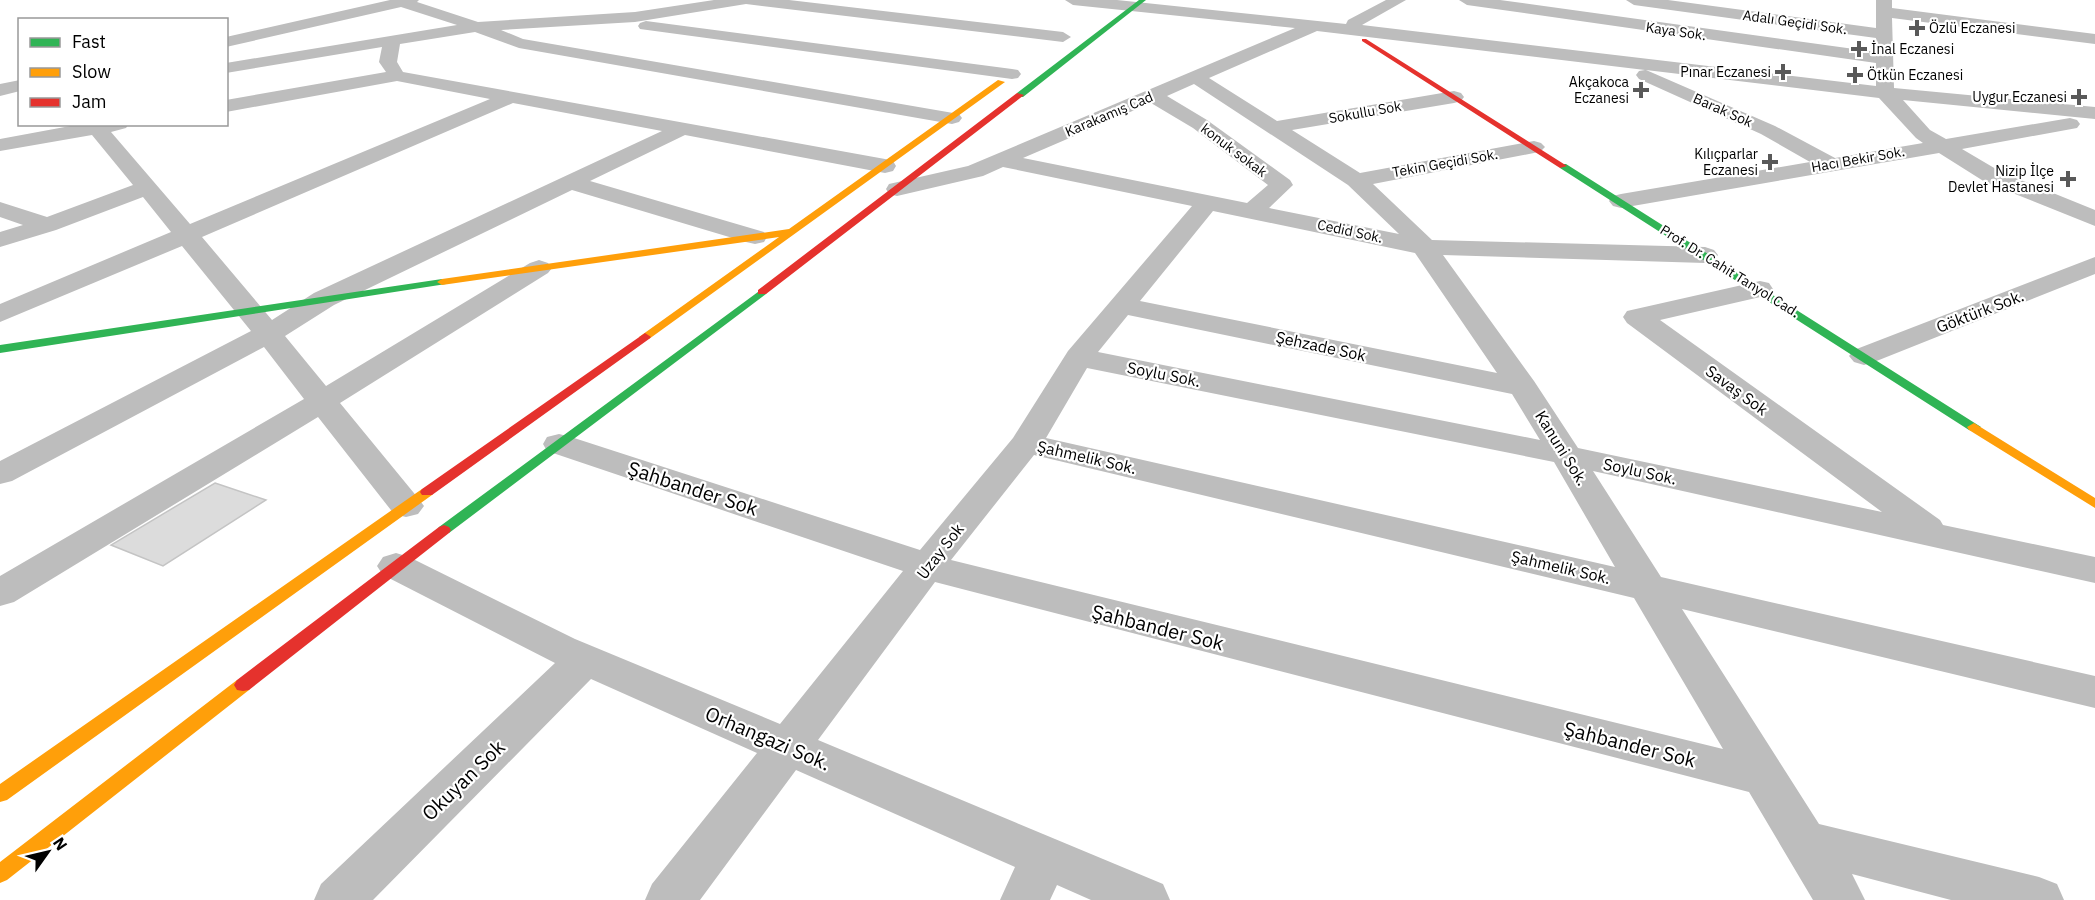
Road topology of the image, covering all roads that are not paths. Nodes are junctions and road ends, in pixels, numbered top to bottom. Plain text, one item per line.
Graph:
1 (744, 0) edge
2 (749, 0) edge
3 (1073, 0) edge
4 (1398, 0) edge
5 (1467, 0) edge
6 (1616, 0) edge
7 (1634, 0) edge
8 (406, 1) edge
9 (1112, 2) edge
10 (1139, 3) edge
11 (1884, 6) edge
12 (539, 7) dead end
13 (1344, 8) dead end
14 (635, 17) junction
15 (1091, 17) dead end
16 (1615, 22) junction
17 (469, 25) junction
18 (1316, 26) junction
19 (1358, 31) junction
20 (1068, 34) joint
21 (1884, 34) junction
22 (2095, 39) edge
23 (392, 41) junction
24 (228, 42) edge
25 (1046, 49) dead end
26 (1885, 59) junction
27 (1614, 61) junction
28 (228, 68) edge
29 (1017, 71) joint
30 (397, 76) junction
31 (1195, 77) junction
32 (18, 86) edge
33 (0, 90) edge
34 (1886, 93) junction
35 (1152, 95) junction
36 (511, 97) junction
37 (1454, 97) junction
38 (228, 106) edge
39 (2095, 113) edge
40 (952, 118) junction
41 (2095, 120) edge
42 (105, 126) edge
43 (1276, 127) junction
44 (682, 129) junction
45 (1940, 144) junction
46 (0, 145) edge
47 (1534, 147) junction
48 (1000, 160) junction
49 (1830, 164) junction
50 (885, 166) junction
51 (1356, 180) junction
52 (570, 182) junction
53 (147, 188) junction
54 (897, 189) junction
55 (1621, 201) junction
56 (1208, 202) junction
57 (0, 209) edge
58 (1252, 212) junction
59 (860, 218) junction
60 (2095, 219) edge
61 (47, 225) junction
62 (795, 231) junction
63 (188, 236) junction
64 (755, 237) junction
65 (0, 240) edge
66 (1425, 247) junction
67 (1705, 255) junction
68 (2095, 265) edge
69 (539, 268) junction
70 (1760, 289) junction
71 (324, 299) junction
72 (1120, 305) junction
73 (250, 311) junction
74 (0, 314) edge
75 (268, 334) junction
76 (0, 349) edge
77 (1864, 356) junction
78 (1078, 357) junction
79 (1523, 387) junction
80 (322, 401) junction
81 (1026, 443) junction
82 (559, 444) junction
83 (1566, 455) junction
84 (0, 474) edge
85 (2095, 504) edge
86 (406, 507) junction
87 (1938, 536) junction
88 (396, 566) junction
89 (927, 566) junction
90 (2095, 570) edge
91 (1648, 587) junction
92 (0, 592) edge
93 (586, 659) junction
94 (2095, 692) edge
95 (788, 747) junction
96 (1767, 778) junction
97 (0, 794) edge
98 (1805, 841) junction
99 (1045, 857) junction
100 (0, 874) edge
101 (339, 900) edge
102 (670, 900) edge
103 (1025, 900) edge
104 (1145, 900) edge
105 (1840, 900) edge
106 (2039, 900) edge

1 - 14 street
2 - 20 street
3 - 9 street
4 - 19 street
5 - 16 street, Kaya Sok.
6 - 16 street
7 - 21 street, Adalı Geçidi Sok.
8 - 17 street
8 - 24 street
9 - 10 street
9 - 15 main road
10 - 18 street
10 - 54 main road
11 - 21 street
11 - 22 street
12 - 17 street
13 - 19 street
14 - 17 street
14 - 29 street
16 - 26 street, Kaya Sok.
16 - 27 street
17 - 23 street
17 - 40 street
18 - 19 street
18 - 31 street, Karakamış Cad
19 - 27 street
19 - 37 main road, Prof. Dr. Cahit Tanyol Cad.
20 - 25 main road
21 - 26 street
23 - 28 street
23 - 30 street
26 - 34 street
27 - 34 street
27 - 49 street, Barak Sok
29 - 40 main road
30 - 36 street
30 - 38 street
31 - 35 street, Karakamış Cad
31 - 43 street, Kanuni Sok.
32 - 33 street
34 - 39 street
34 - 45 street
35 - 48 street, Karakamış Cad
35 - 58 street, konuk sokak
36 - 44 street
36 - 63 street
37 - 43 street, Sokullu Sok
37 - 47 main road, Prof. Dr. Cahit Tanyol Cad.
40 - 50 main road
41 - 45 street, Hacı Bekir Sok.
42 - 46 street
42 - 53 street
43 - 51 street, Kanuni Sok.
44 - 50 street
44 - 52 street
45 - 49 street, Hacı Bekir Sok.
45 - 60 street
47 - 51 street, Tekin Geçidi Sok.
47 - 55 main road, Prof. Dr. Cahit Tanyol Cad.
48 - 54 street, Karakamış Cad
48 - 56 street, Cedid Sok.
49 - 55 street, Hacı Bekir Sok.
50 - 62 main road
51 - 66 street, Kanuni Sok.
52 - 64 street
52 - 71 street
53 - 61 street
53 - 63 street
54 - 59 main road
55 - 67 main road, Prof. Dr. Cahit Tanyol Cad.
56 - 58 street, Cedid Sok.
56 - 72 street, Uzay Sok
57 - 61 street
58 - 66 street, Cedid Sok.
59 - 62 main road
59 - 82 main road
61 - 65 street
62 - 64 main road
62 - 86 main road
63 - 73 street
63 - 74 street
64 - 69 main road
66 - 67 street, Cedid Sok.
66 - 79 street, Kanuni Sok.
67 - 70 main road, Prof. Dr. Cahit Tanyol Cad.
68 - 77 street, Göktürk Sok.
69 - 71 main road
69 - 80 street
70 - 77 main road, Prof. Dr. Cahit Tanyol Cad.
70 - 87 street, Savaş Sok
71 - 73 main road
71 - 75 street
72 - 78 street, Uzay Sok
72 - 79 street, Şehzade Sok
73 - 75 street
73 - 76 main road
75 - 80 street
75 - 84 street
77 - 85 main road, Prof. Dr. Cahit Tanyol Cad.
78 - 81 street, Uzay Sok
78 - 83 street, Soylu Sok.
79 - 83 street, Kanuni Sok.
80 - 86 street
80 - 92 street
81 - 89 street, Uzay Sok
81 - 91 street, Şahmelik Sok.
82 - 88 main road
82 - 89 street, Şahbander Sok
83 - 87 street, Soylu Sok.
83 - 91 street, Kanuni Sok.
86 - 97 main road
87 - 90 street, Soylu Sok.
88 - 93 street, Orhangazi Sok.
88 - 100 main road
89 - 95 street, Uzay Sok
89 - 96 street, Şahbander Sok
91 - 94 street, Şahmelik Sok.
91 - 96 street, Kanuni Sok.
93 - 95 street, Orhangazi Sok.
93 - 101 street, Okuyan Sok
95 - 99 street, Orhangazi Sok.
95 - 102 street, Uzay Sok
96 - 98 street, Kanuni Sok.
98 - 105 street, Kanuni Sok.
98 - 106 street
99 - 103 street
99 - 104 street, Orhangazi Sok.

